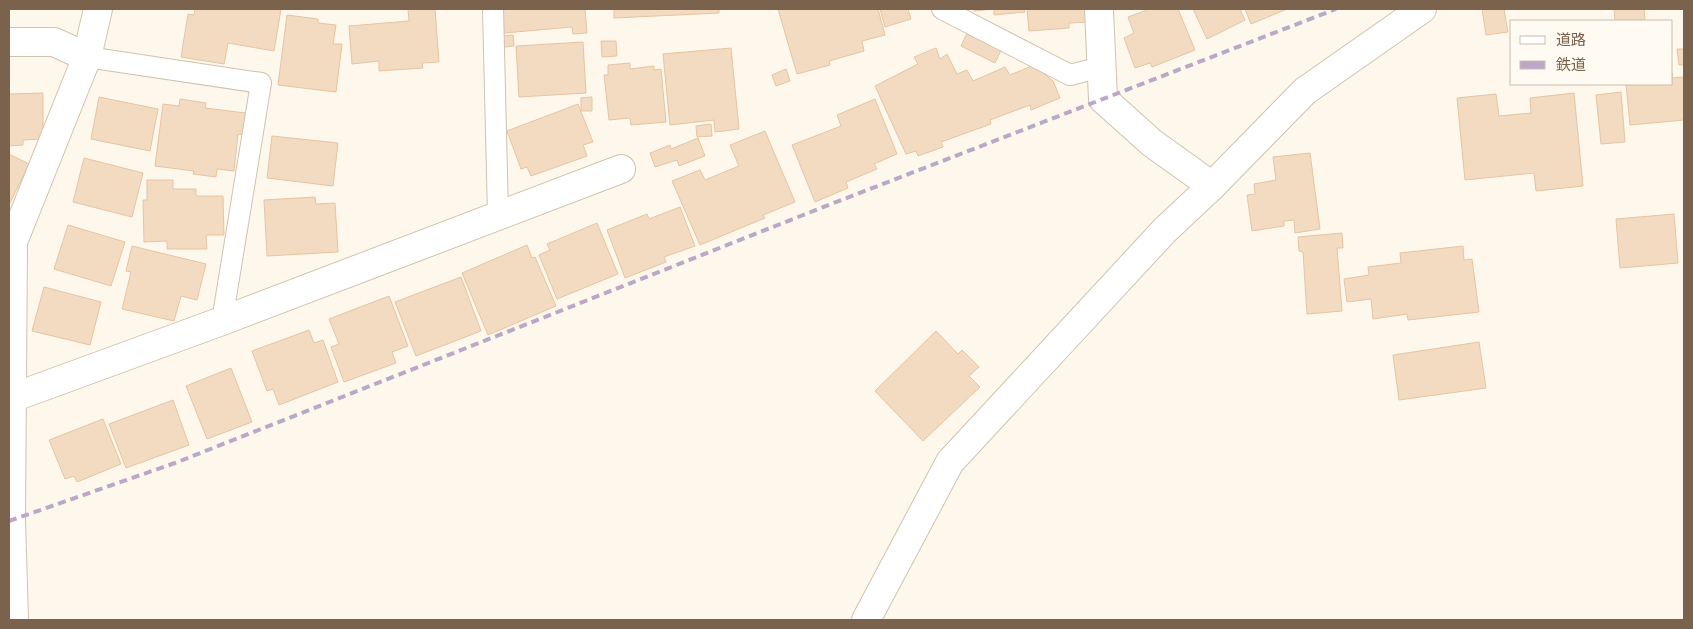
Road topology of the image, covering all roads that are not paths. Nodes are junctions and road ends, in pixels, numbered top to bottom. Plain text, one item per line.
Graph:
1 (98, 9) edge
2 (493, 9) edge
3 (942, 9) edge
4 (1099, 9) edge
5 (1422, 9) edge
6 (9, 42) edge
7 (88, 57) junction
8 (1101, 68) junction
9 (621, 169) dead end
10 (1212, 186) junction
11 (498, 215) junction
12 (11, 242) edge
13 (222, 321) junction
14 (10, 398) edge
15 (14, 620) edge
16 (866, 620) edge

1 - 7 street
2 - 11 lane
3 - 8 lane
4 - 8 street
5 - 10 street
6 - 7 street
7 - 12 street
7 - 13 lane
8 - 10 street
9 - 11 street
10 - 16 street
11 - 13 street
12 - 14 street
13 - 14 street
14 - 15 street

